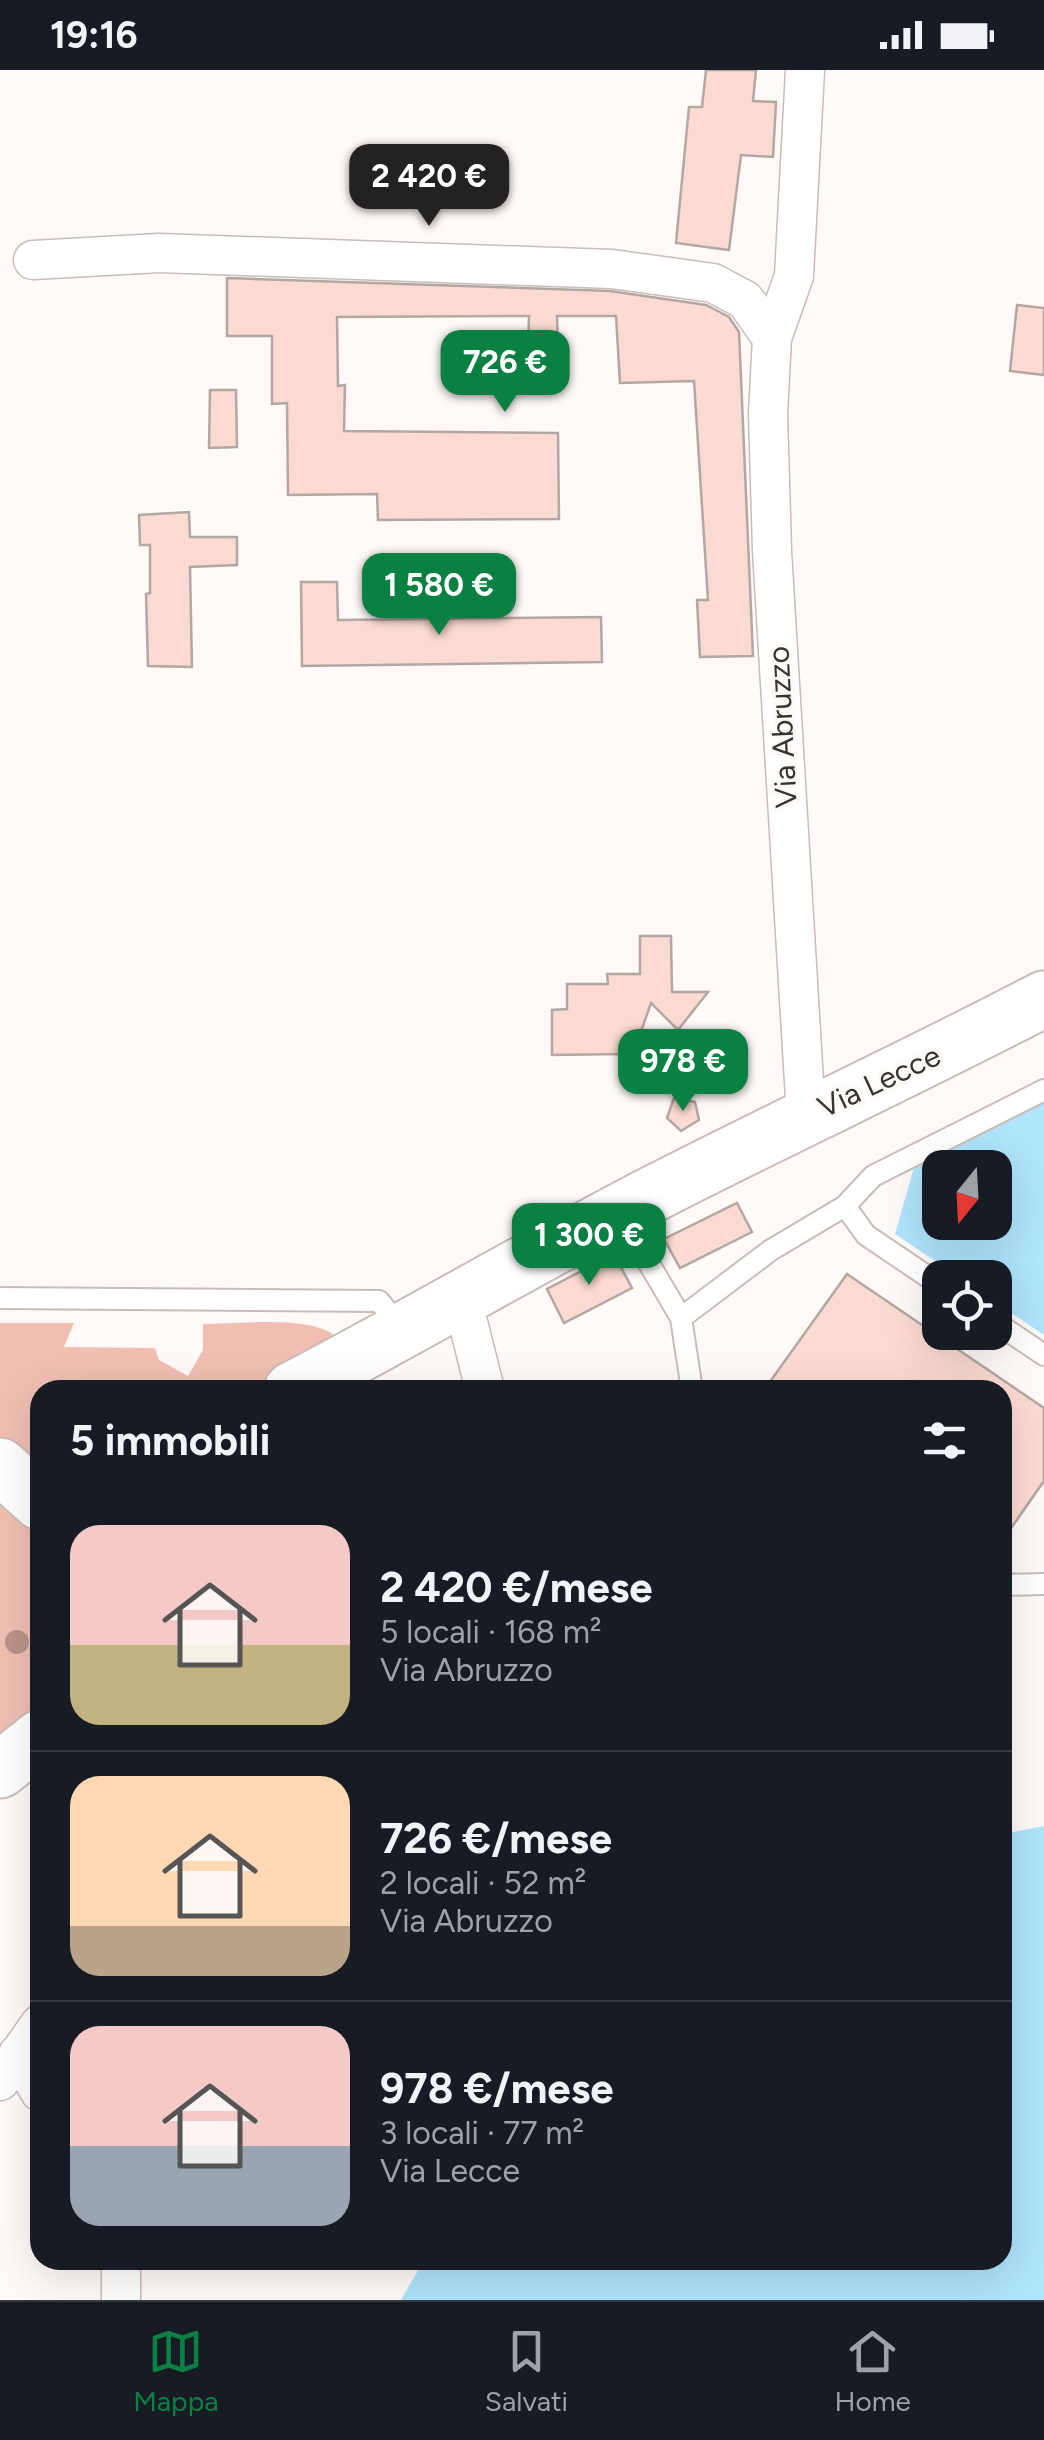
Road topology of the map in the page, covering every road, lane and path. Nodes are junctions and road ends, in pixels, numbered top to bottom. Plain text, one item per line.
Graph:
1 (805, 70) edge
2 (33, 260) dead end
3 (772, 338) junction
4 (1044, 999) edge
5 (1044, 1090) edge
6 (806, 1115) junction
7 (845, 1206) junction
8 (619, 1212) junction
9 (922, 1273) edge
10 (0, 1298) edge
11 (462, 1298) junction
12 (681, 1318) junction
13 (401, 1329) junction
14 (1012, 1333) edge
15 (1044, 1355) edge
16 (310, 1380) edge
17 (482, 1380) edge
18 (690, 1380) edge
19 (1044, 1584) edge
20 (1012, 1586) edge
21 (121, 2270) edge
22 (121, 2300) edge

1 - 3 street, Via Abruzzo
2 - 3 street
3 - 6 street, Via Abruzzo
4 - 6 main road, Via Lecce
5 - 7 lane
6 - 8 main road, Via Lecce
7 - 9 lane
7 - 12 lane
8 - 11 main road, Via Lecce
8 - 12 lane
10 - 13 lane
11 - 13 main road, Via Lecce
11 - 17 street
12 - 18 lane
13 - 16 main road, Via Lecce
14 - 15 lane
19 - 20 lane
21 - 22 street

